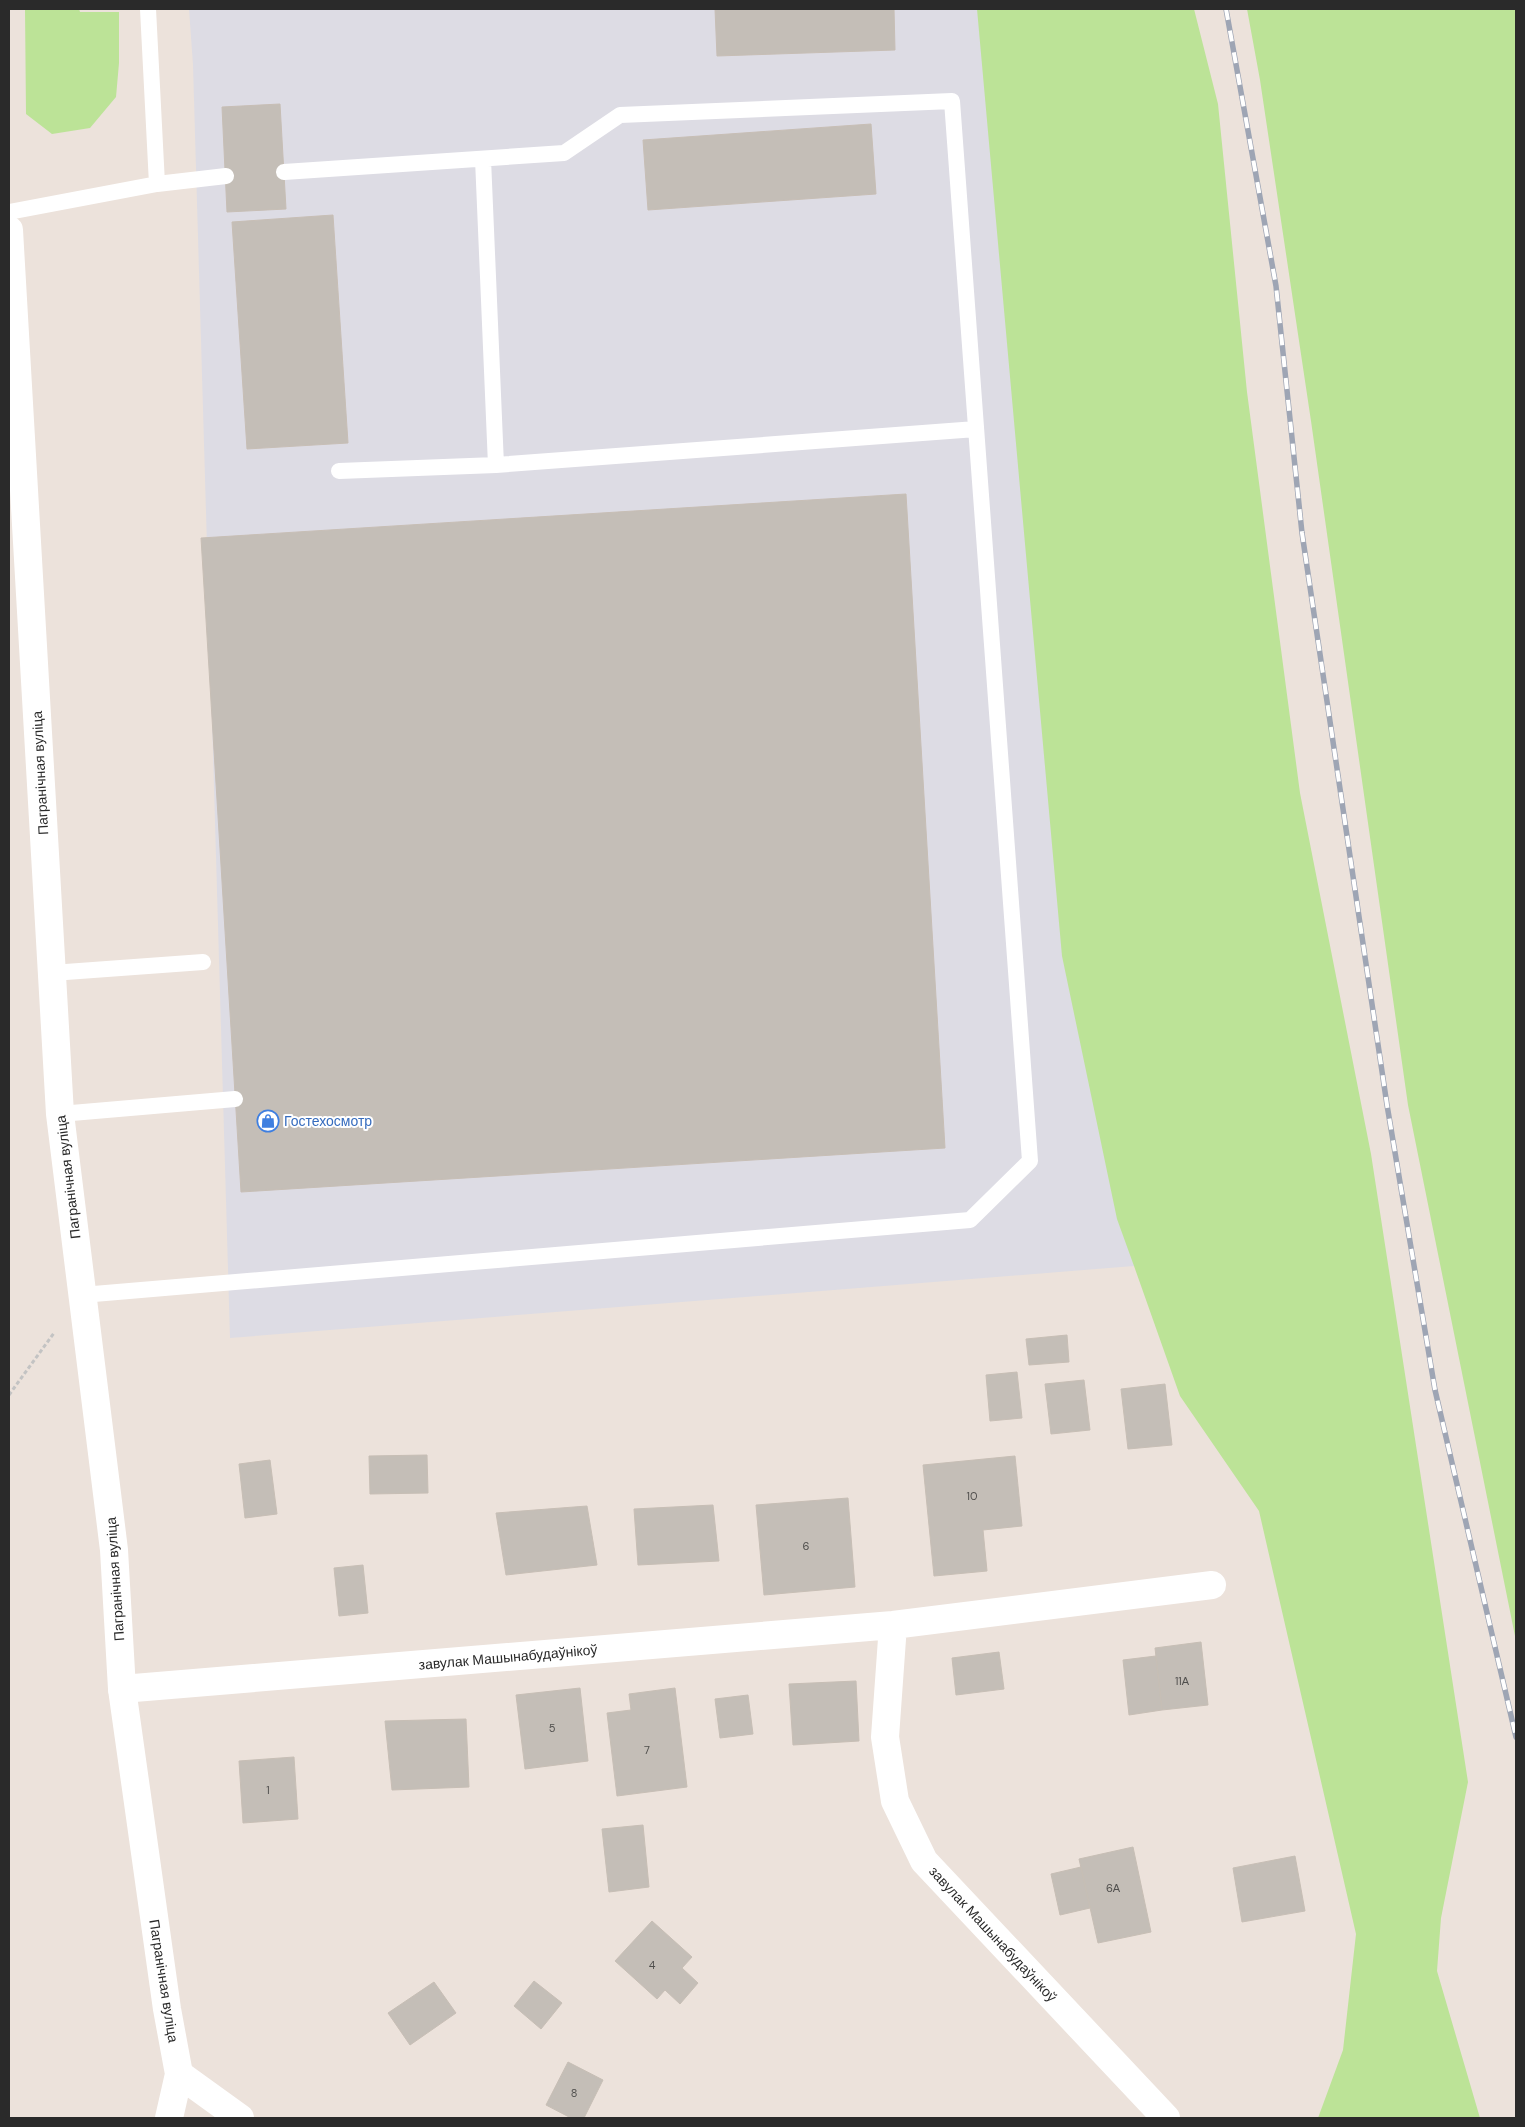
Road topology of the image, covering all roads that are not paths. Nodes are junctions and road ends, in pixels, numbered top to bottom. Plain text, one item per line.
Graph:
1 (148, 9) edge
2 (483, 159) junction
3 (284, 172) dead end
4 (226, 176) dead end
5 (157, 184) junction
6 (9, 212) edge
7 (9, 230) edge
8 (976, 429) junction
9 (496, 465) junction
10 (339, 471) dead end
11 (203, 962) dead end
12 (52, 973) junction
13 (235, 1099) dead end
14 (60, 1114) junction
15 (82, 1295) junction
16 (1212, 1585) dead end
17 (893, 1625) junction
18 (122, 1689) junction
19 (180, 2074) junction
20 (169, 2118) edge
21 (240, 2118) edge
22 (1166, 2118) edge

1 - 5 lane
2 - 3 lane
2 - 8 lane
2 - 9 lane
4 - 5 lane
5 - 6 lane
7 - 12 street, Пагранічная вуліца
8 - 9 lane
8 - 15 lane
9 - 10 lane
11 - 12 lane
12 - 14 street, Пагранічная вуліца
13 - 14 lane
14 - 15 street, Пагранічная вуліца
15 - 18 street, Пагранічная вуліца
16 - 17 street, завулак Машынабудаўнікоў
17 - 18 street, завулак Машынабудаўнікоў
17 - 22 street, завулак Машынабудаўнікоў
18 - 19 street, Пагранічная вуліца
19 - 20 street, Пагранічная вуліца
19 - 21 street

